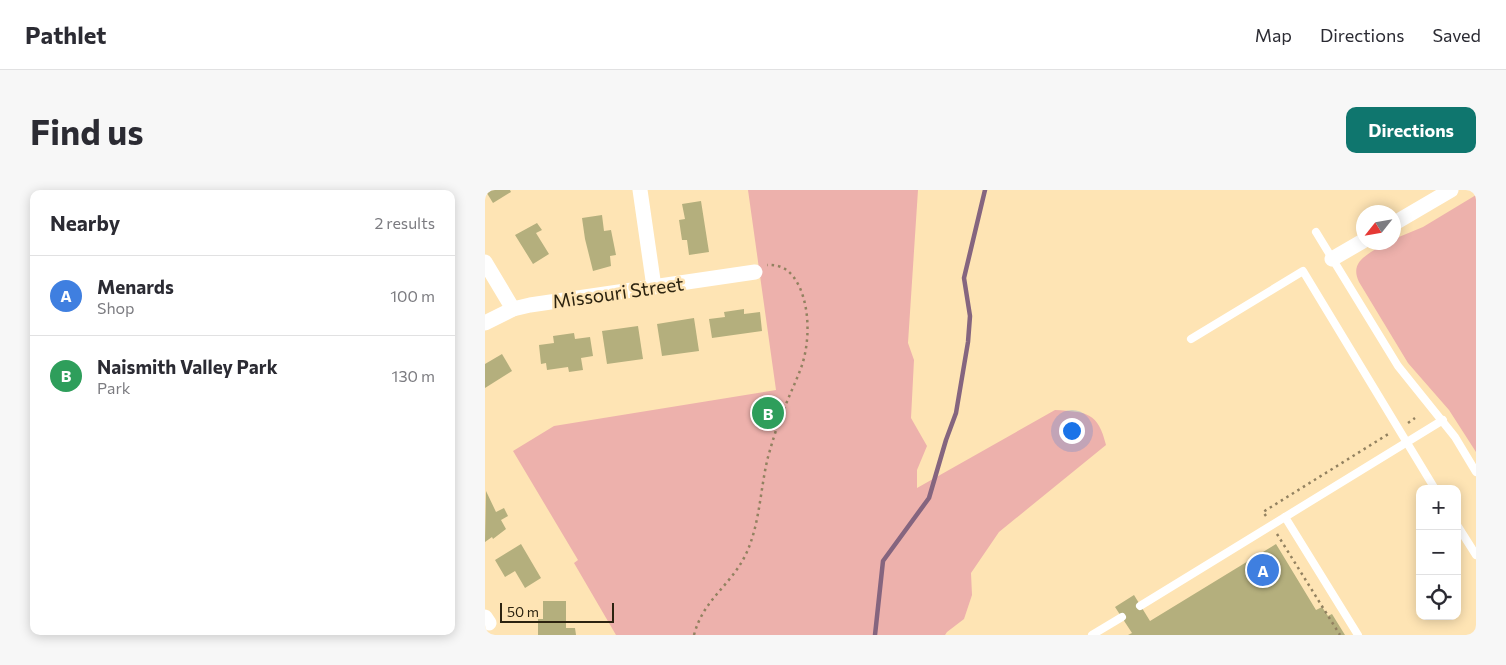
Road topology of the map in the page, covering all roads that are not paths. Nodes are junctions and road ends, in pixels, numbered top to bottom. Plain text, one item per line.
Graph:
1 (640, 190) edge
2 (1451, 190) edge
3 (1401, 219) edge
4 (1316, 232) dead end
5 (1356, 245) edge
6 (1333, 259) junction
7 (485, 262) edge
8 (755, 272) road end
9 (654, 287) junction
10 (513, 309) junction
11 (485, 323) edge
12 (1191, 340) dead end
13 (1443, 420) junction
14 (1407, 442) junction
15 (1476, 472) edge
16 (1433, 485) edge
17 (1285, 517) junction
18 (1460, 530) edge
19 (1476, 555) edge
20 (1140, 606) dead end
21 (1122, 617) dead end
22 (1092, 635) edge
23 (1358, 635) edge

1 - 9 street
2 - 3 street
4 - 6 lane
5 - 6 street
6 - 13 lane
7 - 10 street
8 - 9 street, Missouri Street
9 - 10 street, Missouri Street
10 - 11 street, Missouri Street
12 - 14 lane
13 - 14 lane
13 - 15 lane
14 - 16 lane
14 - 17 lane
17 - 20 lane
17 - 23 lane
18 - 19 lane
21 - 22 lane

